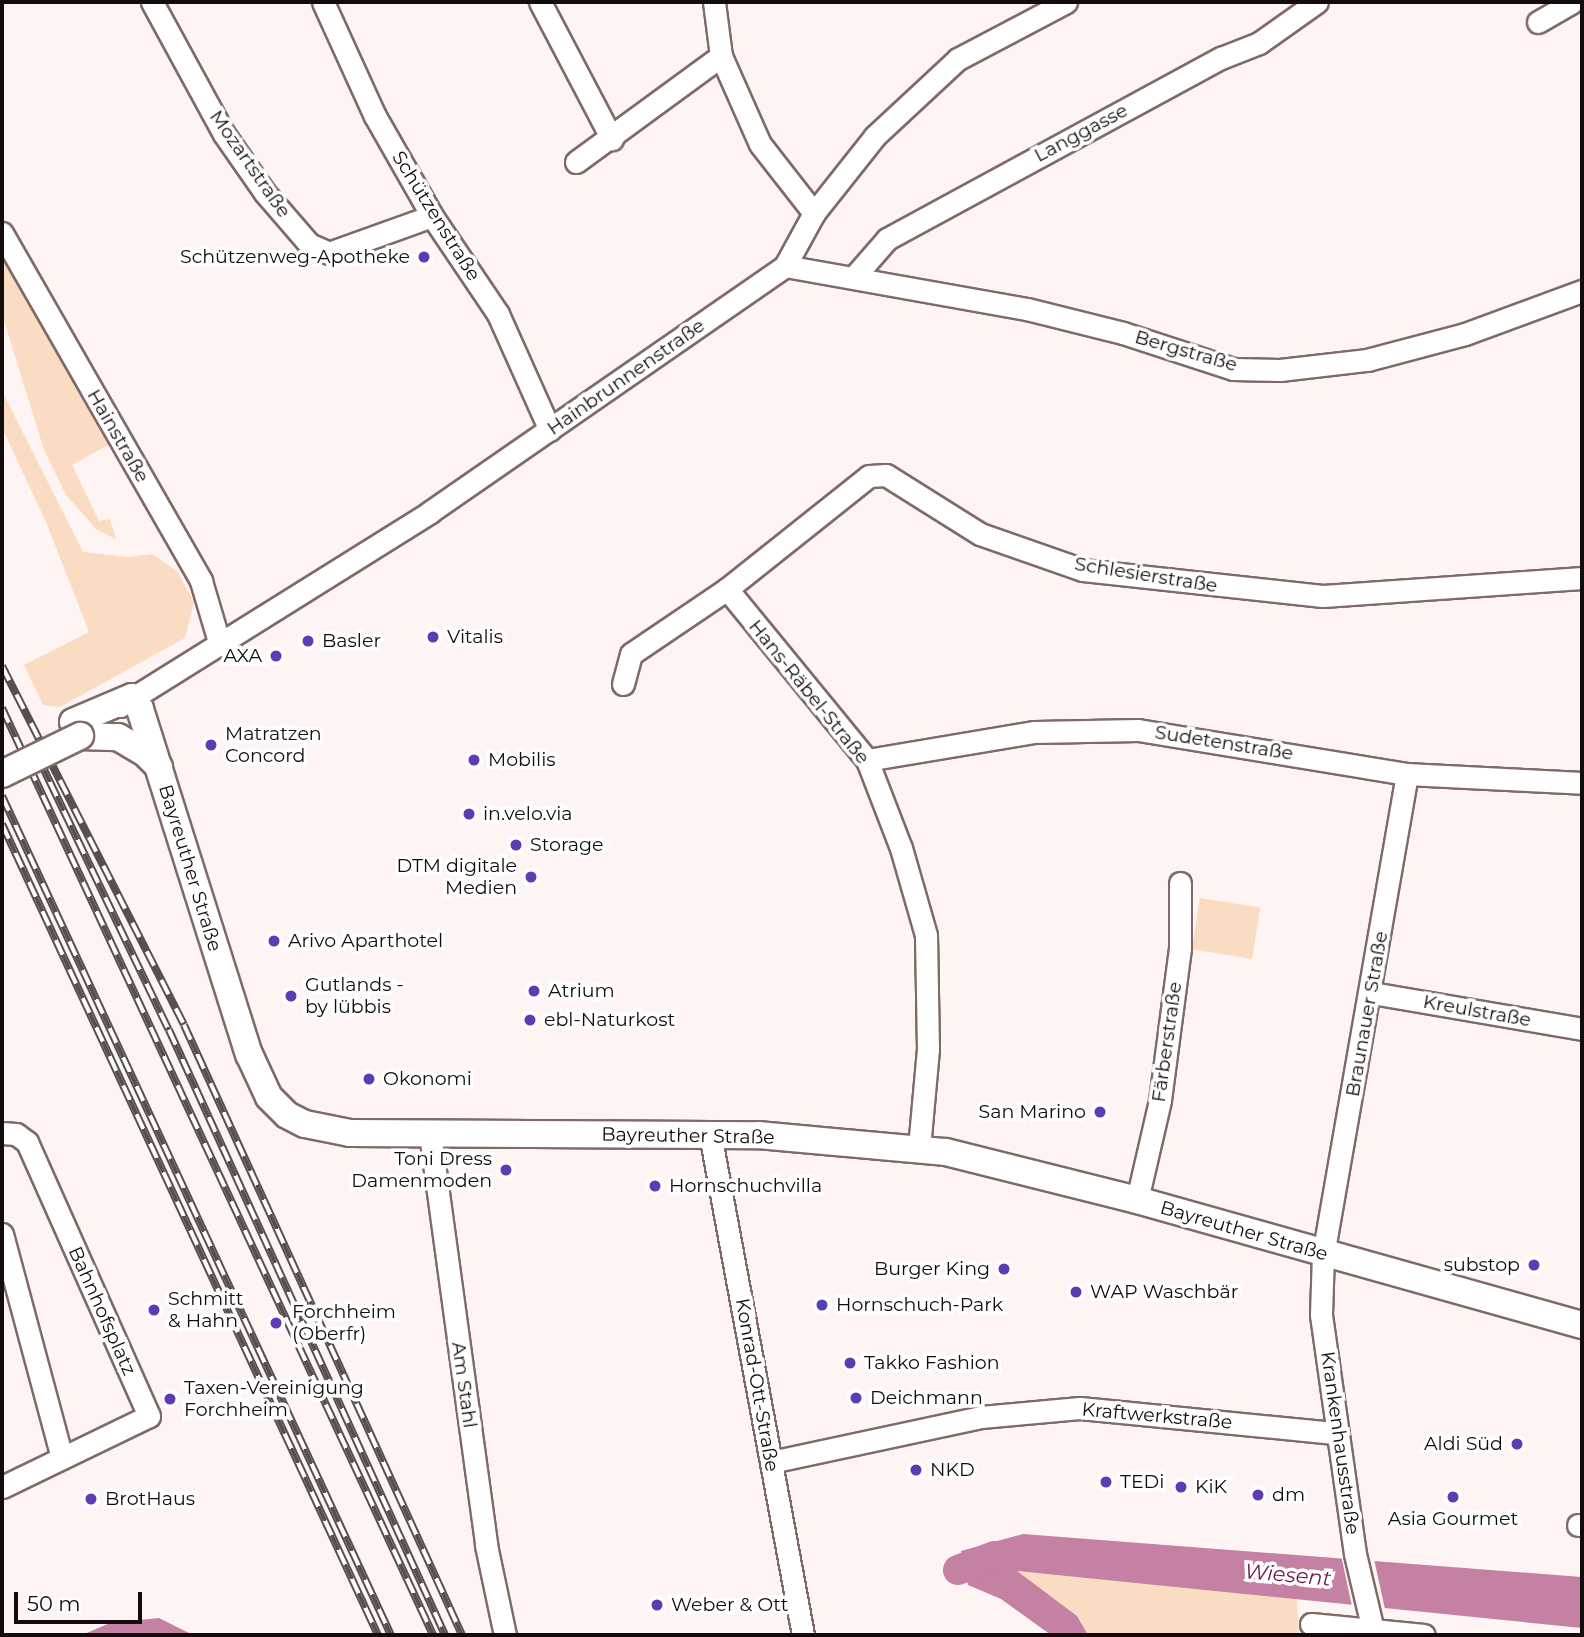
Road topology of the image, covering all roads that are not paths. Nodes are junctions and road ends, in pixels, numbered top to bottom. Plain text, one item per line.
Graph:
1 (152, 2) edge
2 (323, 2) edge
3 (540, 2) edge
4 (714, 2) edge
5 (1066, 2) edge
6 (1317, 2) edge
7 (1572, 2) edge
8 (1538, 22) dead end
9 (722, 56) junction
10 (612, 139) junction
11 (576, 162) dead end
12 (814, 212) junction
13 (432, 216) junction
14 (2, 233) edge
15 (785, 266) junction
16 (854, 276) junction
17 (1582, 291) edge
18 (550, 430) junction
19 (1582, 578) edge
20 (727, 589) junction
21 (220, 645) junction
22 (623, 684) dead end
23 (132, 697) junction
24 (77, 729) junction
25 (2, 755) edge
26 (867, 760) junction
27 (159, 767) junction
28 (2, 774) edge
29 (1407, 774) junction
30 (1582, 783) edge
31 (1180, 883) dead end
32 (1372, 993) junction
33 (1582, 1029) edge
34 (2, 1133) edge
35 (430, 1134) junction
36 (710, 1134) junction
37 (919, 1148) junction
38 (1137, 1200) junction
39 (2, 1234) edge
40 (1323, 1254) junction
41 (1582, 1325) edge
42 (1337, 1433) junction
43 (62, 1458) junction
44 (771, 1462) junction
45 (2, 1487) edge
46 (1311, 1623) dead end
47 (1371, 1623) junction
48 (505, 1635) edge
49 (803, 1635) edge
50 (1424, 1635) edge

1 - 13 street, Mozartstraße
2 - 13 street, Schützenstraße
3 - 10 street
4 - 9 street
5 - 12 street, Hainbrunnenstraße
6 - 16 street, Langgasse
7 - 8 street
9 - 10 street
9 - 12 street
10 - 11 street
12 - 15 street, Hainbrunnenstraße
13 - 18 street, Schützenstraße
14 - 21 street, Hainstraße
15 - 16 street, Bergstraße
15 - 18 street, Hainbrunnenstraße
16 - 17 street, Bergstraße
18 - 21 street, Hainbrunnenstraße
19 - 20 street, Schlesierstraße
20 - 22 street
20 - 26 street, Hans-Räbel-Straße
21 - 23 street, Hainbrunnenstraße
23 - 24 main road
23 - 27 main road, Bayreuther Straße
24 - 25 main road
24 - 27 main road
24 - 28 main road, bridge
26 - 29 street, Sudetenstraße
26 - 37 street, Hans-Räbel-Straße
27 - 35 main road, Bayreuther Straße
29 - 30 street, Sudetenstraße
29 - 32 street, Braunauer Straße
31 - 38 street, Färberstraße
32 - 33 street, Kreulstraße
32 - 40 street, Braunauer Straße
34 - 43 street, Bahnhofsplatz
35 - 36 main road, Bayreuther Straße
35 - 48 street, Am Stahl
36 - 37 main road, Bayreuther Straße
36 - 44 street, Konrad-Ott-Straße
37 - 38 main road, Bayreuther Straße
38 - 40 main road, Bayreuther Straße
39 - 43 street
40 - 41 main road, Bayreuther Straße
40 - 42 street, Krankenhausstraße
42 - 44 street, Kraftwerkstraße
42 - 47 street, Krankenhausstraße
43 - 45 street, Bahnhofsplatz
44 - 49 street, Konrad-Ott-Straße
46 - 47 street
47 - 50 street

